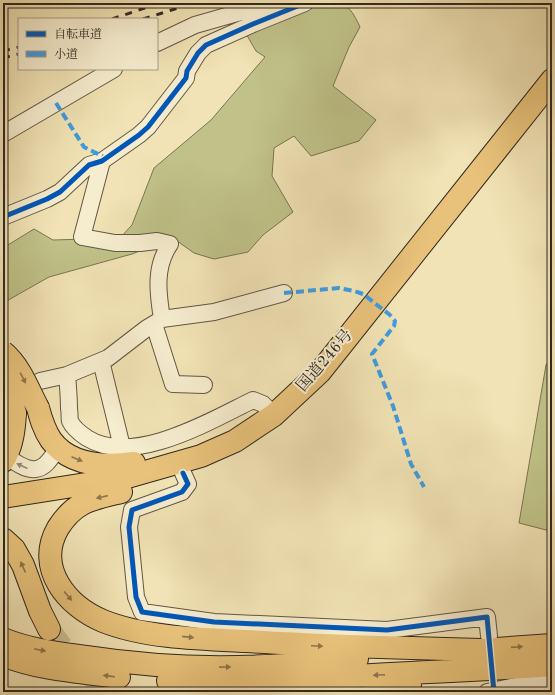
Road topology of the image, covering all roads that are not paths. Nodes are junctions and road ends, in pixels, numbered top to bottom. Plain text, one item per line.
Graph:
1 (272, 3) edge
2 (305, 3) edge
3 (158, 44) edge
4 (112, 70) edge
5 (552, 80) edge
6 (3, 134) edge
7 (102, 160) junction
8 (3, 217) edge
9 (284, 294) dead end
10 (158, 322) junction
11 (3, 352) edge
12 (101, 361) junction
13 (67, 375) junction
14 (3, 379) edge
15 (40, 381) dead end
16 (204, 385) dead end
17 (274, 415) junction
18 (235, 440) junction
19 (58, 447) junction
20 (122, 447) junction
21 (201, 456) junction
22 (5, 459) edge
23 (183, 473) junction
24 (3, 497) edge
25 (3, 539) edge
26 (49, 629) tunnel mouth
27 (3, 639) edge
28 (552, 645) edge
29 (486, 652) junction
30 (3, 655) edge
31 (552, 665) edge
32 (552, 683) edge
33 (373, 692) edge
34 (487, 692) edge

1 - 3 street
2 - 7 street
4 - 6 street
5 - 17 highway, 国道246号
7 - 8 street
7 - 10 street
9 - 10 street
10 - 12 street
10 - 16 street
11 -> 19 highway, bridge
12 - 13 street
12 - 20 street
13 - 15 street
13 - 20 street
14 - 22 highway, bridge
17 - 18 highway, 国道246号
17 - 20 street
19 -> 18 highway
18 - 21 highway, 国道246号
19 -> 22 street
21 - 23 highway
21 - 24 highway, 国道246号
23 - 29 street
23 -> 29 highway
26 -> 25 highway
27 -> 29 highway
29 -> 28 highway
29 -> 30 highway
29 - 31 highway
29 - 33 highway
32 - 34 street

